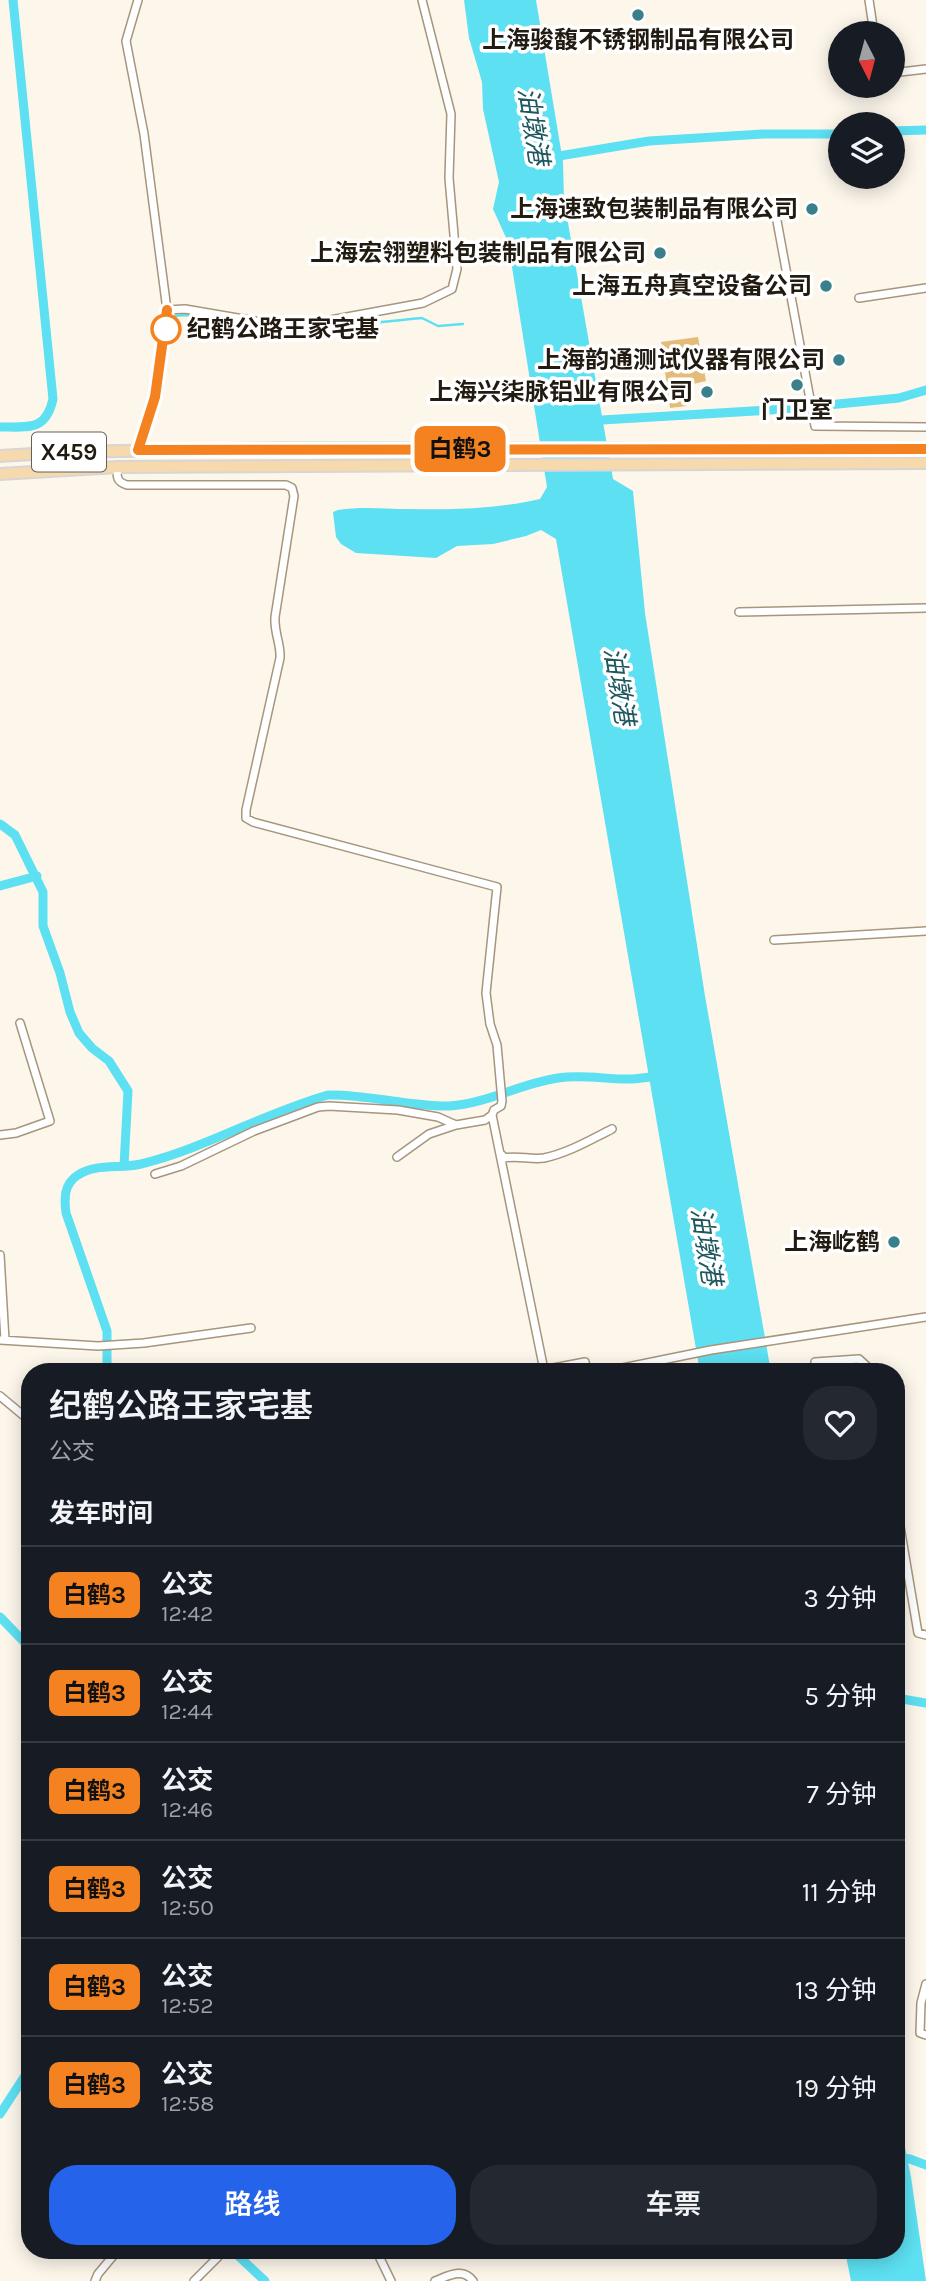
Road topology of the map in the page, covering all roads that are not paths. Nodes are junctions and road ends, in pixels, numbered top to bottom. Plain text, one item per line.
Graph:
1 (138, 0) edge
2 (422, 0) edge
3 (869, 0) edge
4 (872, 21) edge
5 (926, 69) edge
6 (905, 71) edge
7 (777, 221) dead end
8 (926, 288) edge
9 (859, 299) dead end
10 (167, 310) junction
11 (926, 427) edge
12 (926, 449) edge
13 (138, 450) junction
14 (0, 456) edge
15 (926, 463) edge
16 (118, 467) junction
17 (0, 474) edge
18 (926, 608) edge
19 (739, 612) dead end
20 (926, 931) edge
21 (774, 940) dead end
22 (20, 1023) dead end
23 (492, 1115) junction
24 (456, 1125) junction
25 (612, 1129) dead end
26 (0, 1135) edge
27 (501, 1153) junction
28 (397, 1157) dead end
29 (155, 1174) dead end
30 (0, 1255) edge
31 (926, 1317) edge
32 (251, 1328) dead end
33 (3, 1340) edge
34 (543, 1363) edge
35 (647, 1363) edge
36 (815, 1363) dead end
37 (863, 1363) edge
38 (0, 1396) edge
39 (21, 1414) edge
40 (905, 1556) edge
41 (926, 1635) edge
42 (926, 1984) edge
43 (926, 2035) edge
44 (110, 2259) edge
45 (216, 2259) edge
46 (380, 2259) edge
47 (197, 2280) edge
48 (96, 2281) edge
49 (391, 2281) edge
50 (435, 2281) edge
51 (472, 2281) edge

1 - 10 street
2 - 10 street
3 - 4 street
5 - 6 street
7 - 11 street
8 - 9 street
10 - 13 street
12 - 13 main road, X459
13 - 14 main road, X459
15 - 16 main road, X459
16 - 17 main road, X459
16 - 23 street
18 - 19 street
20 - 21 street
22 - 26 street
23 - 24 street
23 - 27 street
24 - 28 street
24 - 29 street
25 - 27 street
27 - 34 street
30 - 33 street
31 - 35 street
32 - 33 street
36 - 37 street
38 - 39 street
40 - 41 street
42 - 43 street
44 - 48 street
45 - 47 street
46 - 49 street
50 - 51 street

